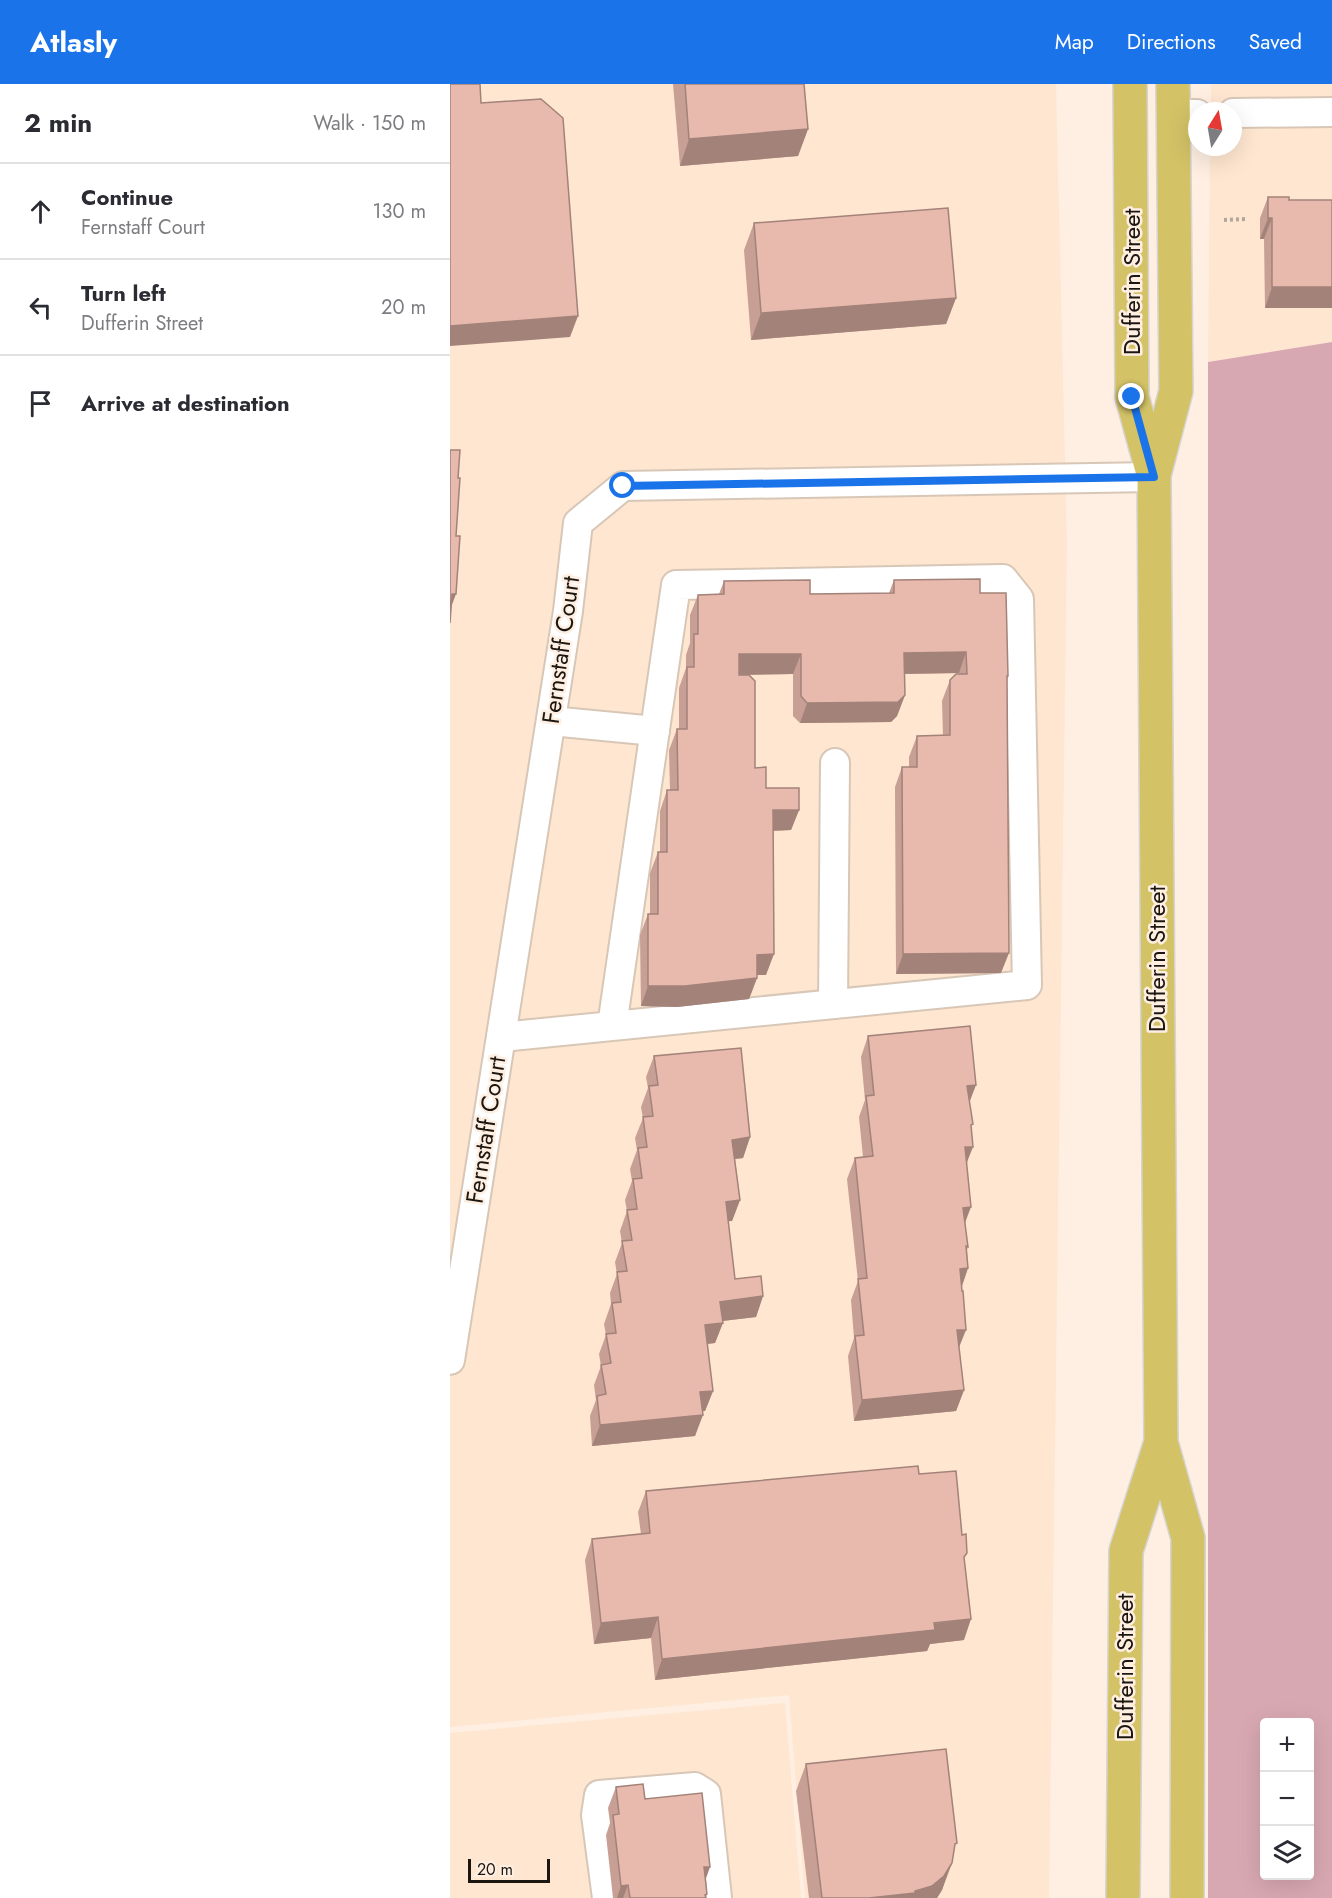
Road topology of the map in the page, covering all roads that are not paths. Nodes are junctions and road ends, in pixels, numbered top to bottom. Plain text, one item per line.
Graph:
1 (1130, 84) edge
2 (1181, 104) edge
3 (1332, 112) edge
4 (1242, 113) edge
5 (1154, 477) junction
6 (551, 720) junction
7 (655, 731) junction
8 (835, 763) dead end
9 (833, 1004) junction
10 (612, 1026) junction
11 (501, 1036) junction
12 (450, 1359) edge
13 (1161, 1442) junction
14 (607, 1898) edge
15 (717, 1898) edge
16 (1123, 1898) edge
17 (1187, 1898) edge

1 - 5 main road, Dufferin Street
2 - 5 main road, Dufferin Street
3 - 4 street
5 - 6 street, Fernstaff Court
5 - 13 main road, Dufferin Street
6 - 7 street
6 - 11 street, Fernstaff Court
7 - 9 street
7 - 10 street
8 - 9 street
9 - 10 street
10 - 11 street
11 - 12 street, Fernstaff Court
13 - 16 main road, Dufferin Street
13 - 17 main road, Dufferin Street
14 - 15 street

